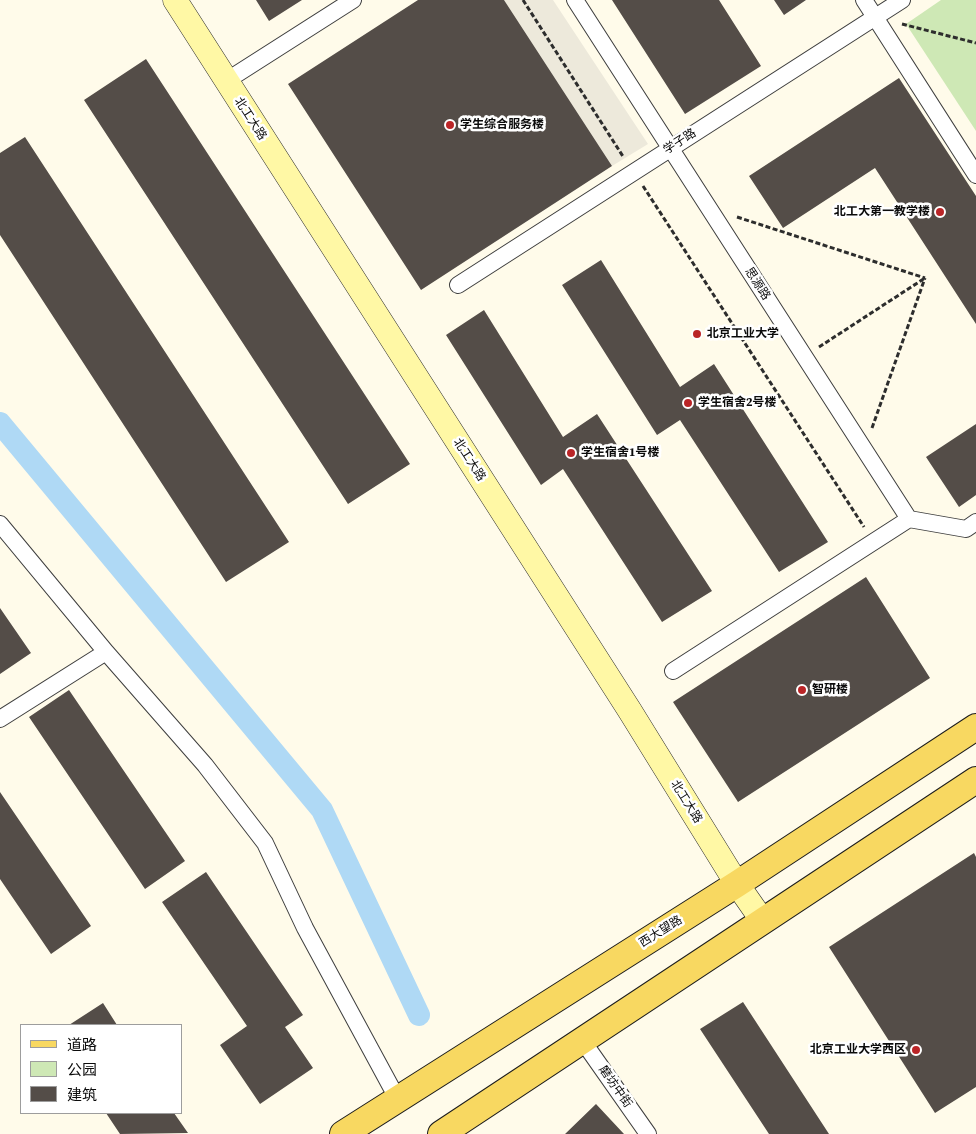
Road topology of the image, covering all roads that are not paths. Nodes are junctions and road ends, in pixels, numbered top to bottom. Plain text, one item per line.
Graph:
1 (175, 0) edge
2 (352, 0) edge
3 (575, 0) edge
4 (864, 0) edge
5 (902, 0) edge
6 (875, 17) junction
7 (226, 81) junction
8 (670, 149) junction
9 (976, 175) edge
10 (458, 285) dead end
11 (909, 520) junction
12 (0, 524) edge
13 (971, 525) edge
14 (106, 652) junction
15 (673, 671) dead end
16 (0, 719) edge
17 (976, 727) edge
18 (976, 780) edge
19 (737, 884) junction
20 (762, 920) junction
21 (582, 1040) junction
22 (397, 1098) junction
23 (343, 1134) edge
24 (441, 1134) edge
25 (648, 1134) edge

1 - 7 street, 北工大路
2 - 7 street
3 - 8 street, 思源路
4 - 6 street
5 - 6 street, 学子路
6 - 8 street, 学子路
6 - 9 street
7 - 19 street, 北工大路
8 - 10 street, 学子路
8 - 11 street, 思源路
11 - 13 street
11 - 15 street
12 - 14 street
14 - 16 street
14 - 22 street
17 - 19 main road, 西大望路
18 - 20 main road
19 - 20 street, 北工大路
19 - 22 main road, 西大望路
20 - 21 main road
21 - 24 main road
21 - 25 street, 磨坊中街
22 - 23 main road, 西大望路

